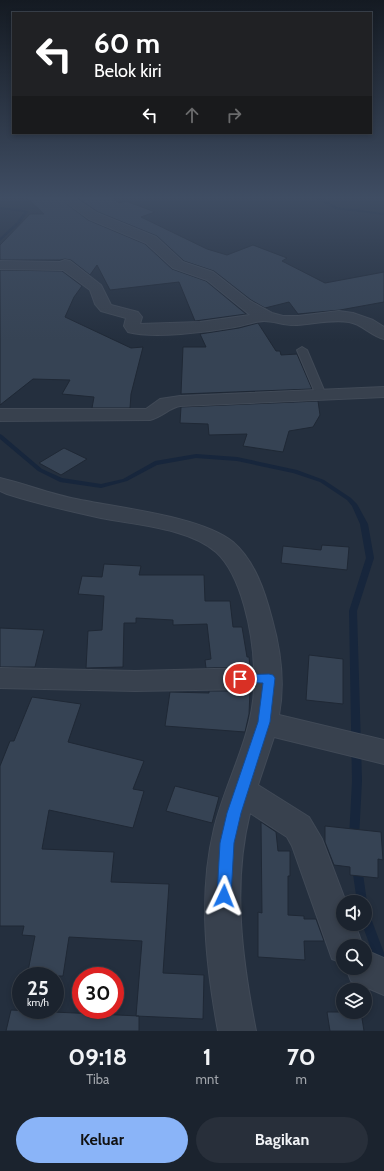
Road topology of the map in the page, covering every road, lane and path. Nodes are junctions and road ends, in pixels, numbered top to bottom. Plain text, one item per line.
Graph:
1 (158, 245) edge
2 (0, 265) edge
3 (265, 316) junction
4 (384, 334) edge
5 (302, 350) dead end
6 (384, 392) edge
7 (321, 395) junction
8 (0, 415) edge
9 (0, 484) edge
10 (0, 678) edge
11 (269, 678) junction
12 (264, 722) junction
13 (384, 752) edge
14 (241, 791) junction
15 (342, 939) edge
16 (372, 971) edge
17 (384, 976) edge
18 (237, 1031) edge

1 - 3 street
2 - 3 street
3 - 4 street
5 - 7 lane
6 - 7 street
7 - 8 street
9 - 11 street
10 - 11 street
11 - 12 street
12 - 13 street
12 - 14 street
14 - 15 street
14 - 18 street
16 - 17 street

